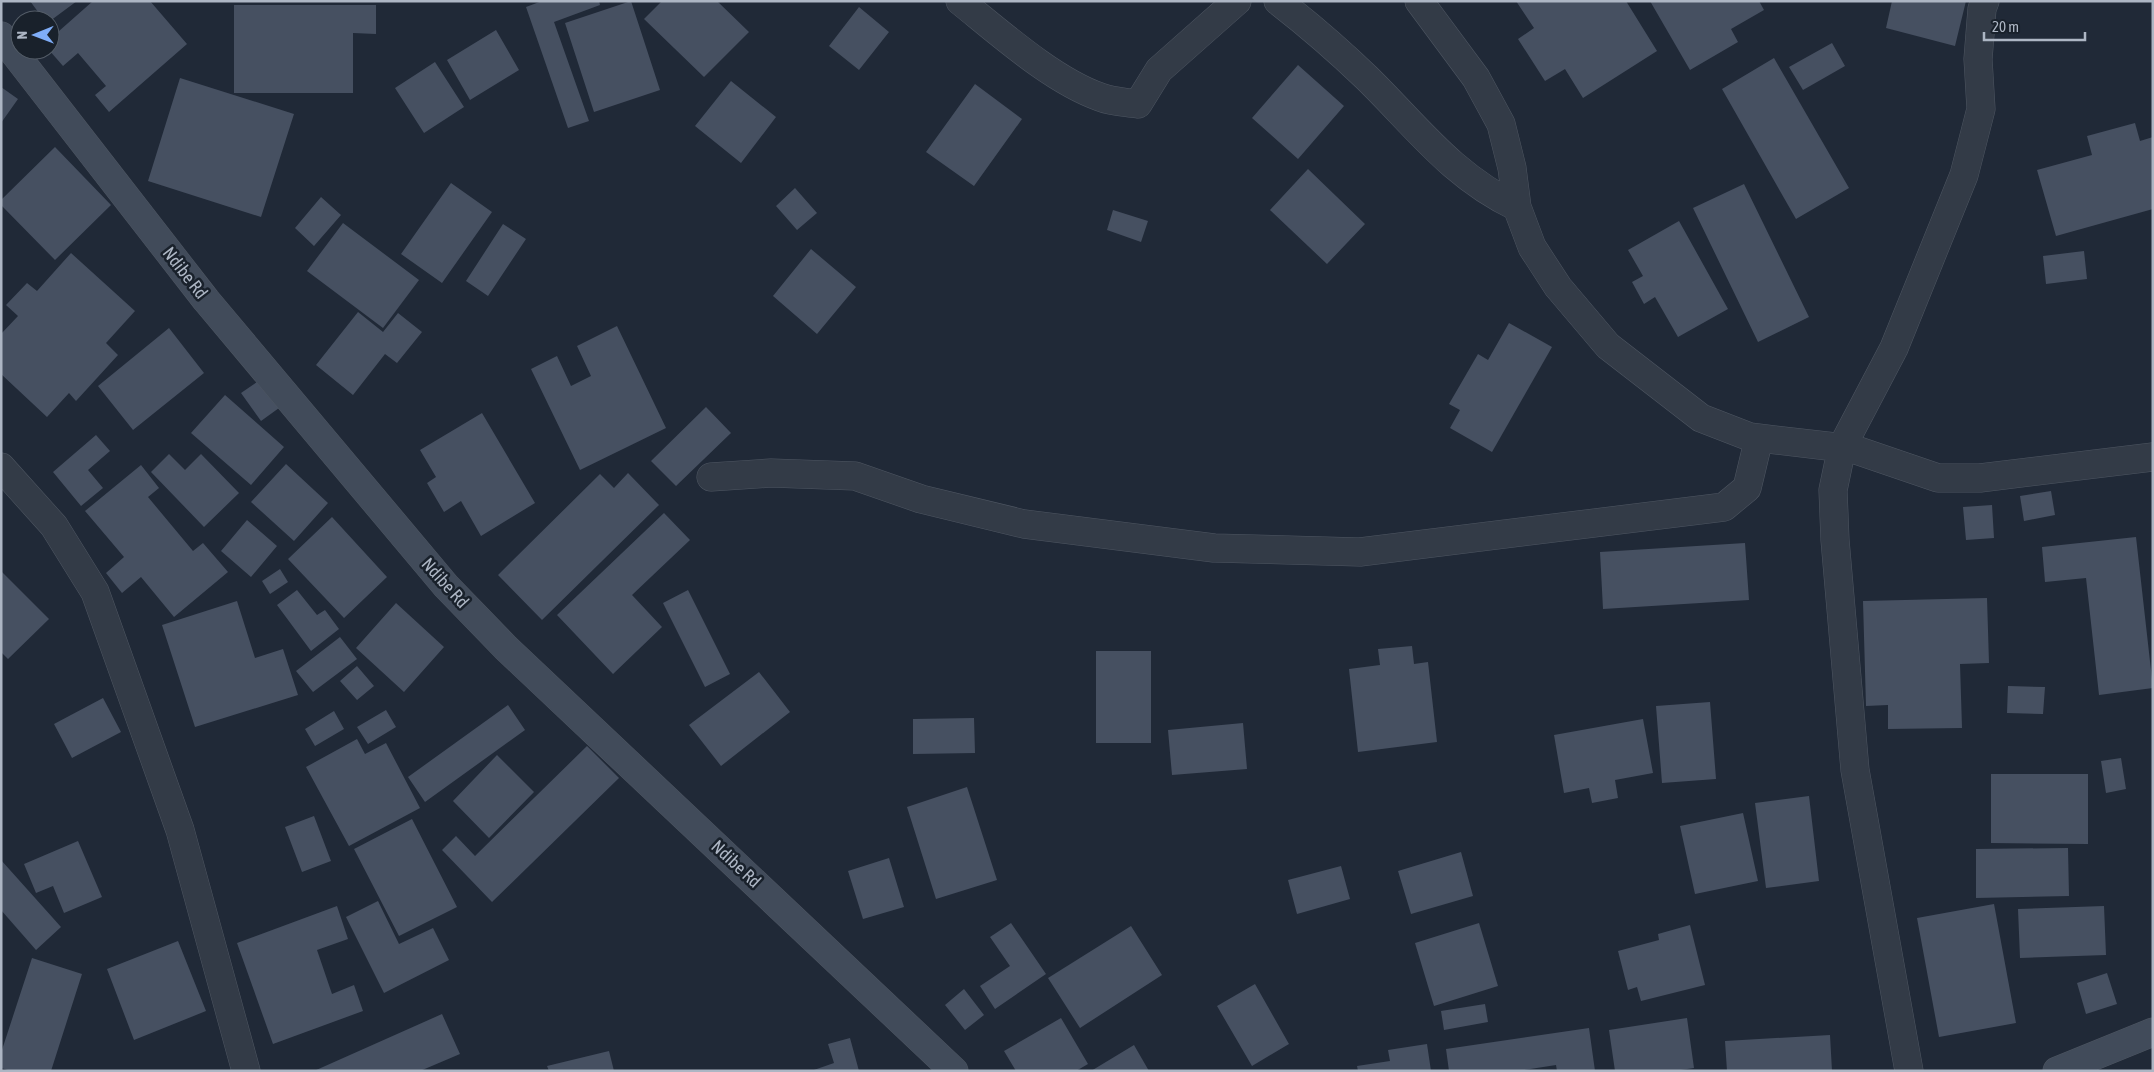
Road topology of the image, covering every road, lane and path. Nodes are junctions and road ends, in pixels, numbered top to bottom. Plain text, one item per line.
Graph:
1 (960, 1) edge
2 (1237, 1) edge
3 (1278, 1) edge
4 (1419, 1) edge
5 (1984, 1) edge
6 (1, 36) edge
7 (1517, 206) junction
8 (1759, 438) junction
9 (1842, 447) junction
10 (2153, 457) edge
11 (1, 467) edge
12 (711, 477) dead end
13 (2153, 1032) edge
14 (246, 1071) edge
15 (954, 1071) edge
16 (1909, 1071) edge
17 (2058, 1071) edge

1 - 2 street
3 - 7 street
4 - 7 street
5 - 9 street
6 - 15 street, Ndibe Rd
7 - 8 street
8 - 9 street
8 - 12 street
9 - 10 street
9 - 16 street
11 - 14 street
13 - 17 street

